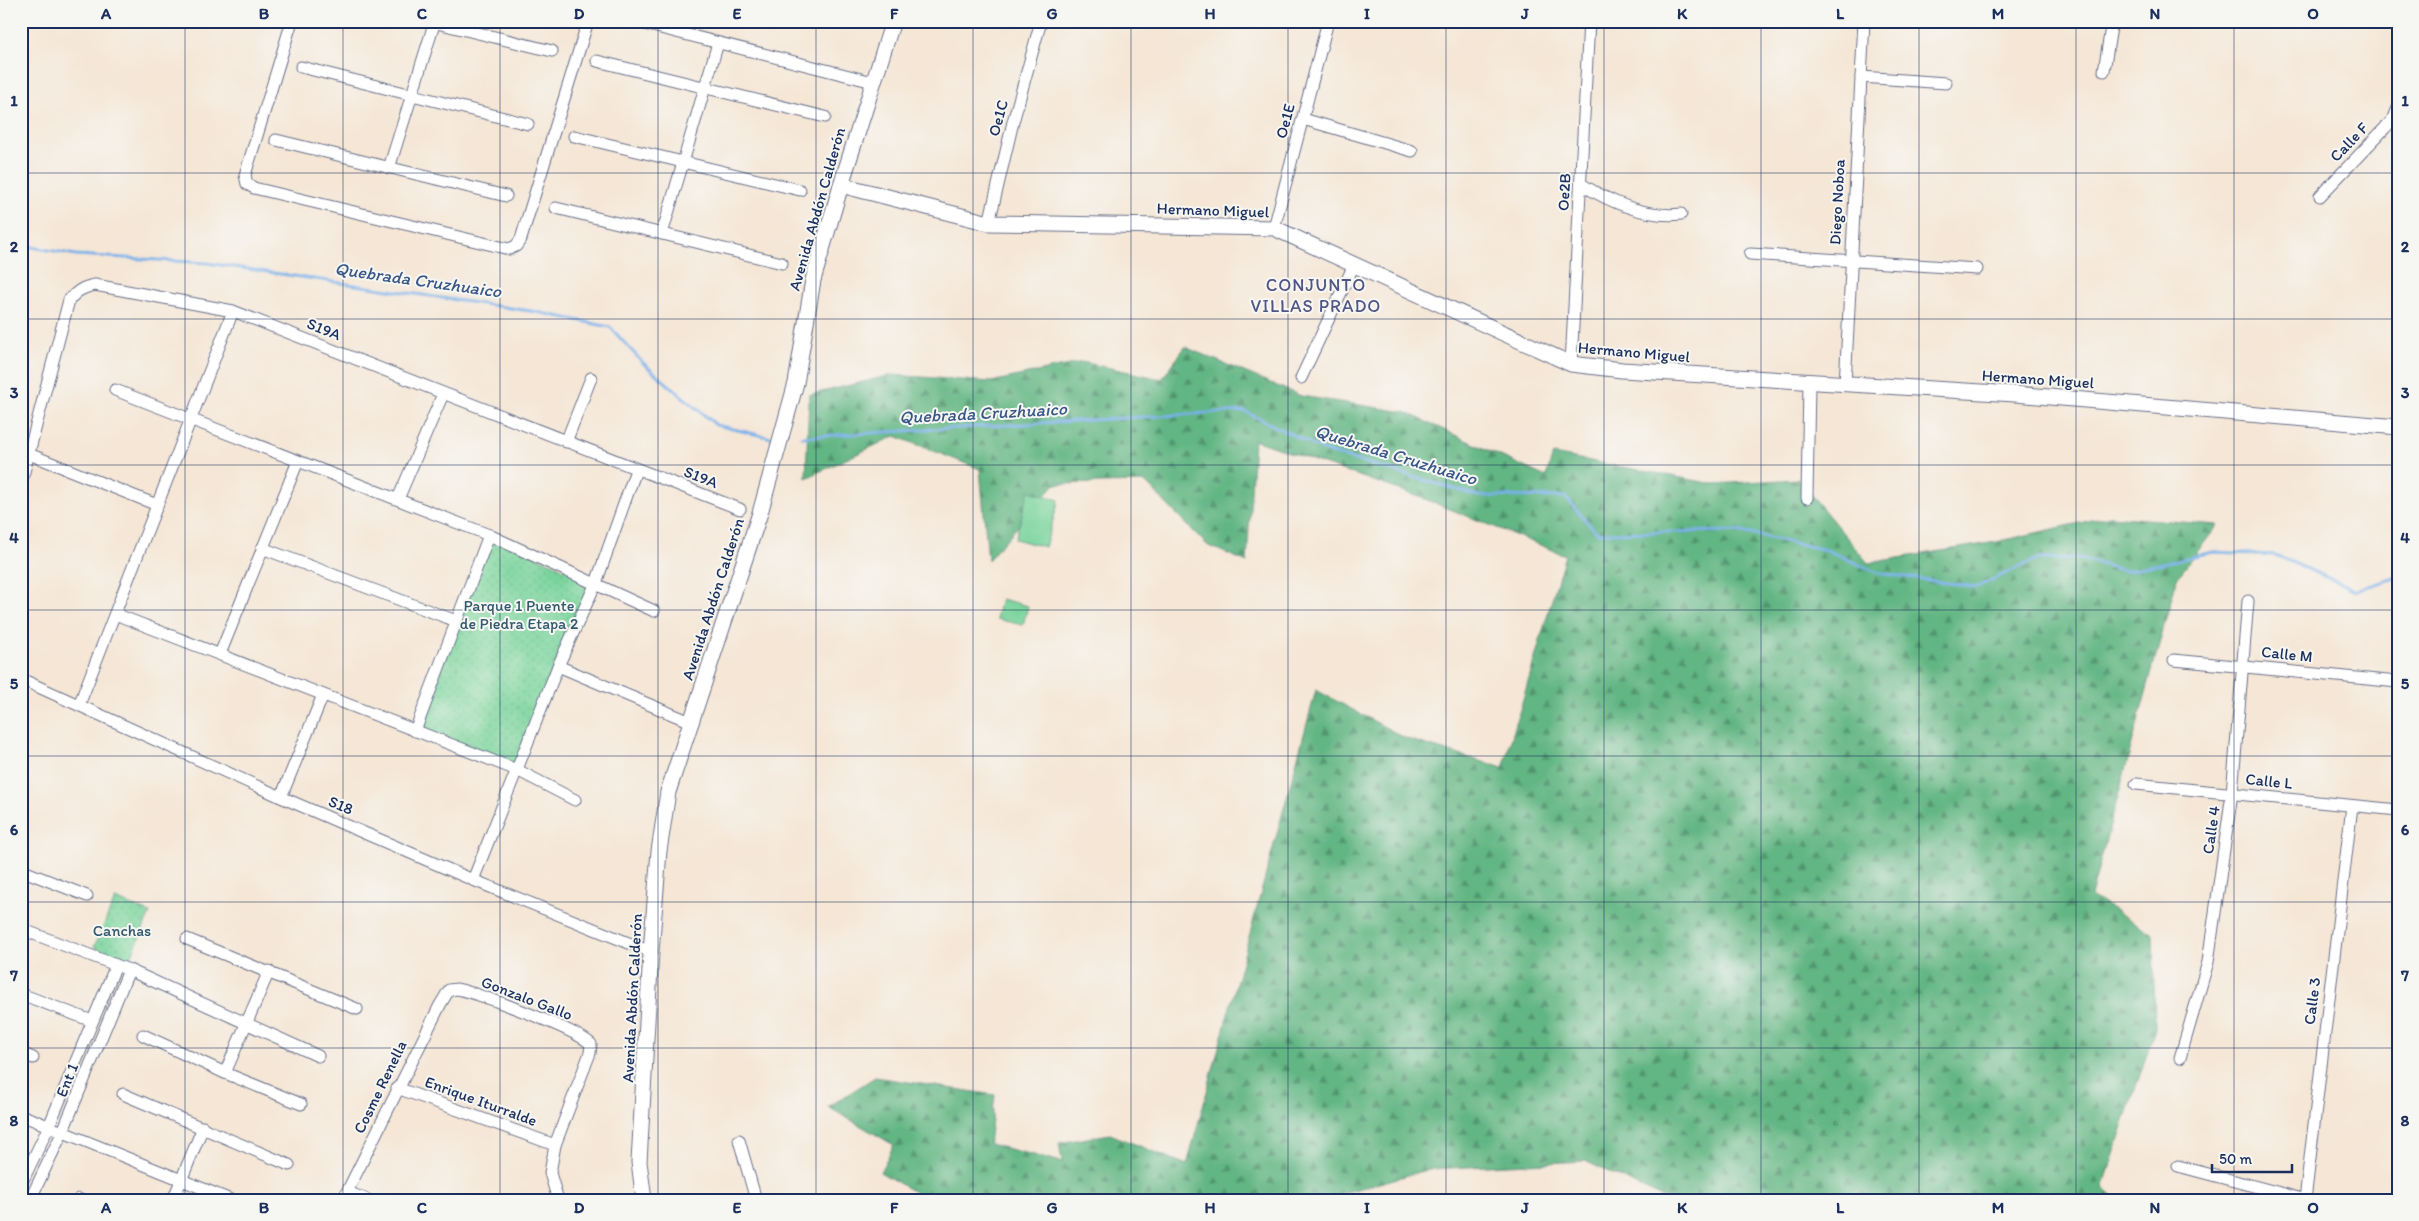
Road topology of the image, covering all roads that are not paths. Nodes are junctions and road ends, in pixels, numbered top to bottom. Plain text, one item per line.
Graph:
1 (292, 21) edge
2 (588, 21) edge
3 (633, 21) edge
4 (893, 21) edge
5 (1041, 21) edge
6 (1328, 21) edge
7 (1589, 21) edge
8 (1864, 21) edge
9 (2112, 21) edge
10 (433, 22) edge
11 (718, 43) junction
12 (552, 51) dead end
13 (596, 61) dead end
14 (301, 67) dead end
15 (2104, 71) dead end
16 (1860, 77) junction
17 (873, 82) junction
18 (1946, 83) dead end
19 (705, 88) junction
20 (412, 95) junction
21 (2398, 108) edge
22 (825, 117) dead end
23 (1302, 119) junction
24 (528, 124) dead end
25 (574, 136) dead end
26 (276, 140) dead end
27 (1412, 151) dead end
28 (683, 162) junction
29 (389, 168) junction
30 (840, 184) junction
31 (1581, 184) junction
32 (800, 190) dead end
33 (506, 196) dead end
34 (2320, 196) dead end
35 (556, 208) dead end
36 (1681, 214) dead end
37 (989, 223) junction
38 (1274, 228) junction
39 (662, 234) junction
40 (1750, 254) dead end
41 (1850, 260) junction
42 (782, 264) dead end
43 (1354, 265) junction
44 (1977, 269) dead end
45 (233, 311) junction
46 (1571, 364) junction
47 (591, 378) dead end
48 (1301, 378) dead end
49 (1809, 382) junction
50 (1845, 385) junction
51 (115, 390) dead end
52 (443, 394) junction
53 (191, 419) junction
54 (2398, 427) edge
55 (566, 442) junction
56 (29, 454) junction
57 (298, 461) junction
58 (636, 470) junction
59 (23, 471) edge
60 (21, 483) edge
61 (1807, 498) dead end
62 (398, 499) junction
63 (157, 505) junction
64 (740, 509) dead end
65 (489, 534) junction
66 (262, 548) junction
67 (596, 582) junction
68 (2248, 601) dead end
69 (654, 611) dead end
70 (115, 614) junction
71 (456, 620) junction
72 (220, 654) junction
73 (2174, 660) dead end
74 (558, 666) junction
75 (2241, 666) junction
76 (21, 679) edge
77 (2398, 682) edge
78 (323, 694) junction
79 (79, 705) junction
80 (693, 722) junction
81 (415, 730) junction
82 (517, 770) junction
83 (2136, 784) dead end
84 (2232, 793) junction
85 (281, 797) junction
86 (575, 800) dead end
87 (2352, 806) junction
88 (2398, 810) edge
89 (21, 870) edge
90 (473, 880) junction
91 (86, 896) dead end
92 (21, 929) edge
93 (187, 939) dead end
94 (651, 952) junction
95 (116, 965) junction
96 (129, 970) junction
97 (269, 971) junction
98 (449, 990) joint
99 (21, 994) edge
100 (357, 1009) dead end
101 (92, 1021) junction
102 (245, 1024) junction
103 (143, 1035) dead end
104 (21, 1053) edge
105 (318, 1056) dead end
106 (33, 1058) dead end
107 (2180, 1058) dead end
108 (225, 1073) junction
109 (397, 1088) junction
110 (123, 1094) dead end
111 (301, 1104) dead end
112 (21, 1115) edge
113 (49, 1126) junction
114 (203, 1127) junction
115 (63, 1132) junction
116 (739, 1140) dead end
117 (555, 1145) junction
118 (289, 1165) dead end
119 (2178, 1166) dead end
120 (181, 1180) junction
121 (21, 1184) edge
122 (345, 1196) edge
123 (30, 1200) edge
124 (173, 1200) edge
125 (231, 1200) edge
126 (368, 1200) edge
127 (558, 1200) edge
128 (644, 1200) edge
129 (756, 1200) edge
130 (2305, 1200) edge

1 - 2 street
3 - 11 street
4 - 17 street, Avenida Abdón Calderón
5 - 37 street, Oe1C
6 - 23 street, Oe1E
7 - 31 street, Oe2B
8 - 16 street, Diego Noboa
9 - 15 street
10 - 12 street
10 - 20 street
11 - 17 street
11 - 19 street
13 - 19 street
14 - 20 street
16 - 18 street
16 - 41 street, Diego Noboa
17 - 30 street, Avenida Abdón Calderón
19 - 22 street
19 - 28 street
20 - 24 street
20 - 29 street
21 - 34 street, Calle F
23 - 27 street
23 - 38 street, Oe1E
25 - 28 street
26 - 29 street
28 - 32 street
28 - 39 street
29 - 33 street
30 - 37 street, Hermano Miguel
30 - 80 street, Avenida Abdón Calderón
31 - 36 street
31 - 46 street, Oe2B
35 - 39 street
37 - 38 street, Hermano Miguel
38 - 43 street, Hermano Miguel
39 - 42 street
40 - 41 street
41 - 44 street
41 - 50 street, Diego Noboa
43 - 46 street, Hermano Miguel
43 - 48 street
45 - 52 street, S19A
45 - 53 street
45 - 56 street, S19A
46 - 49 street, Hermano Miguel
47 - 55 street
49 - 50 street, Hermano Miguel
49 - 61 street
50 - 54 street, Hermano Miguel
51 - 53 street
52 - 55 street, S19A
52 - 62 street
53 - 57 street
53 - 63 street
55 - 58 street, S19A
56 - 59 street, S19A
56 - 63 street
57 - 62 street
57 - 66 street
58 - 64 street, S19A
58 - 67 street
59 - 60 street, S19A
62 - 65 street
63 - 70 street
65 - 67 street
65 - 71 street
66 - 71 street
66 - 72 street
67 - 69 street
67 - 74 street
68 - 75 street, Calle 4
70 - 72 street
70 - 79 street
71 - 81 street
72 - 78 street
73 - 75 street, Calle M
74 - 80 street
74 - 82 street
75 - 77 street, Calle M
75 - 84 street, Calle 4
76 - 79 street, S18
78 - 81 street
78 - 85 street
79 - 85 street, S18
80 - 94 street, Avenida Abdón Calderón
81 - 82 street
82 - 86 street
82 - 90 street
83 - 84 street, Calle L
84 - 87 street, Calle L
84 - 107 street, Calle 4
85 - 90 street, S18
87 - 88 street, Calle L
87 - 130 street, Calle 3
89 - 91 street
90 - 94 street, S18
92 - 95 street
93 - 97 street
94 - 128 street, Avenida Abdón Calderón
95 - 96 street
95 - 101 street, Ent 1
96 - 102 street
96 - 115 street, Ent 1
97 - 100 street
97 - 102 street
98 - 109 street, Cosme Renella
98 - 117 street, Gonzalo Gallo
99 - 101 street
101 - 113 street, Ent 1
102 - 105 street
102 - 108 street
103 - 108 street
104 - 106 street
108 - 111 street
109 - 117 street, Enrique Iturralde
109 - 122 street, Cosme Renella
110 - 114 street
112 - 113 street
113 - 115 street
113 - 121 street, Ent 1
114 - 118 street
114 - 120 street
115 - 120 street
115 - 123 street, Ent 1
116 - 129 street
117 - 127 street
119 - 130 street
120 - 124 street
120 - 125 street
122 - 126 street

